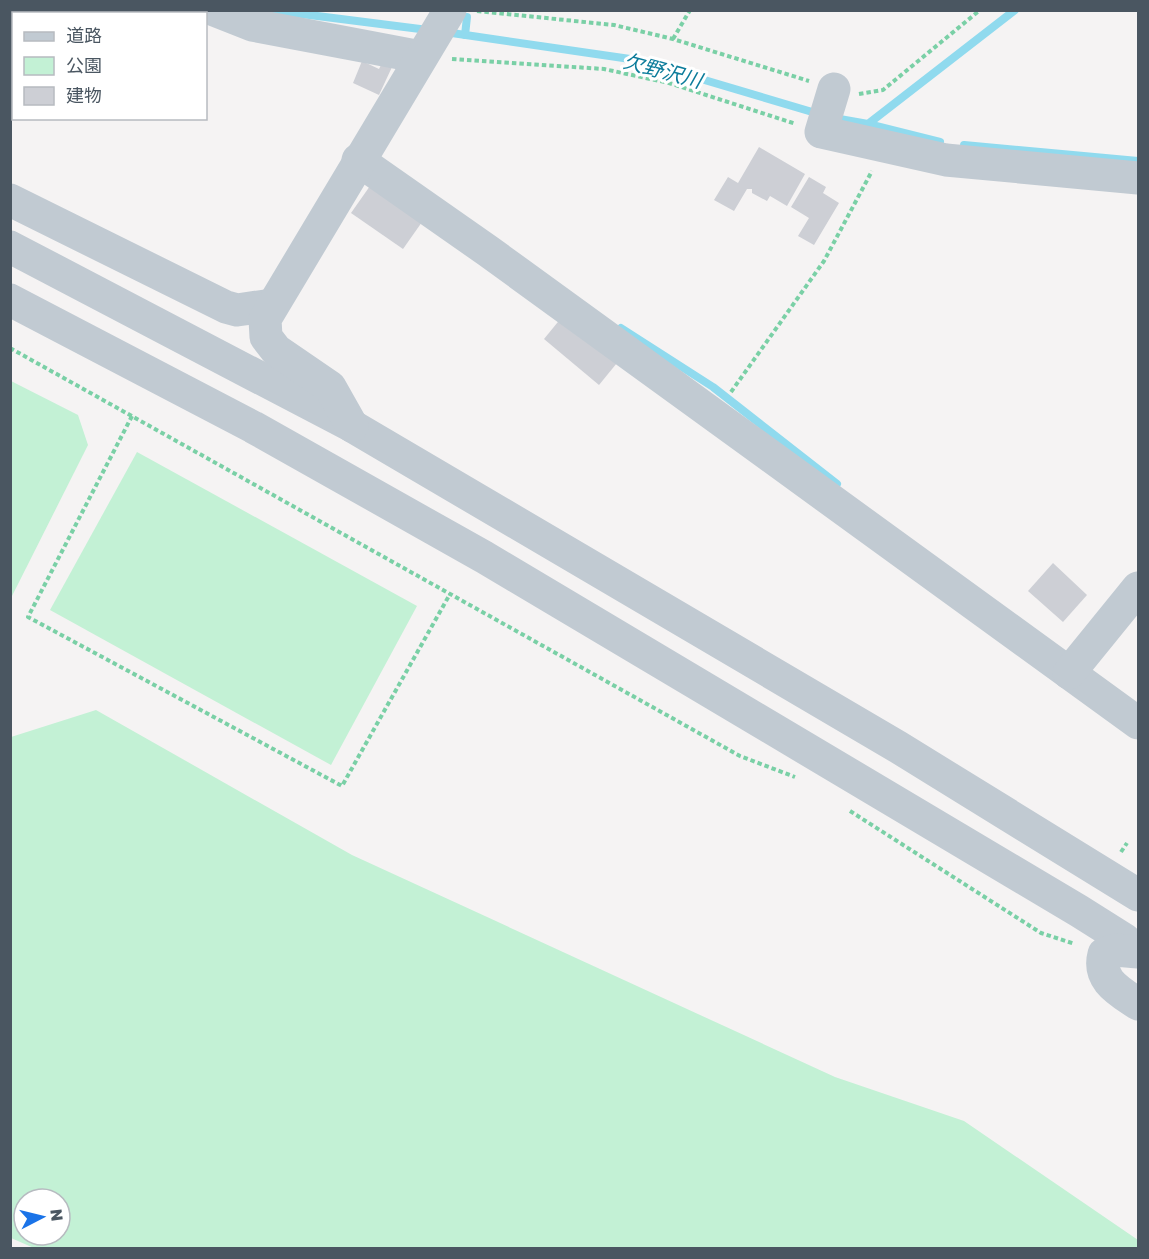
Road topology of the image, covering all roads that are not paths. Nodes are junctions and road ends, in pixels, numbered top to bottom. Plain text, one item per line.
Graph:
1 (214, 10) edge
2 (457, 13) edge
3 (425, 51) junction
4 (832, 95) road end
5 (358, 160) junction
6 (1138, 178) edge
7 (10, 200) edge
8 (10, 247) edge
9 (10, 300) edge
10 (272, 305) junction
11 (352, 426) junction
12 (1138, 588) edge
13 (1069, 673) junction
14 (1138, 723) edge
15 (1138, 895) edge
16 (1125, 952) edge
17 (1138, 1004) edge

1 - 3 street
2 - 3 street
3 - 5 street
4 - 6 street
5 - 10 street
5 - 13 street
7 - 10 street
8 - 11 street
9 - 16 street
10 - 11 street
11 - 15 street
12 - 13 street
13 - 14 street
16 - 17 street

